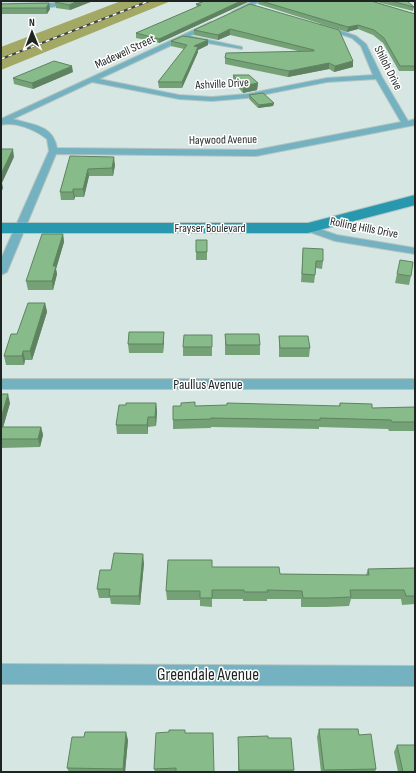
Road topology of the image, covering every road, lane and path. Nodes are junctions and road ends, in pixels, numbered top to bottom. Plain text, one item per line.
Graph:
1 (69, 1) edge
2 (255, 5) edge
3 (1, 6) edge
4 (230, 15) edge
5 (217, 21) edge
6 (316, 24) edge
7 (183, 37) junction
8 (240, 48) dead end
9 (378, 77) junction
10 (92, 80) junction
11 (3, 121) edge
12 (411, 123) edge
13 (53, 151) junction
14 (415, 200) edge
15 (1, 228) edge
16 (308, 228) junction
17 (19, 229) junction
18 (415, 251) edge
19 (1, 272) edge
20 (1, 384) edge
21 (415, 384) edge
22 (1, 674) edge
23 (415, 676) edge

1 - 3 street
2 - 4 street
5 - 7 street, Madewell Street
6 - 9 street, Shiloh Drive
7 - 8 street
7 - 10 street, Madewell Street
9 - 10 street, Ashville Drive
9 - 12 street, Shiloh Drive
10 - 11 street, Madewell Street
11 - 13 street
12 - 13 street, Haywood Avenue
13 - 17 street
14 - 16 main road, Frayser Boulevard
15 - 17 main road, Frayser Boulevard
16 - 17 main road, Frayser Boulevard
16 - 18 street, Rolling Hills Drive
17 - 19 street
20 - 21 street, Paullus Avenue
22 - 23 street, Greendale Avenue

